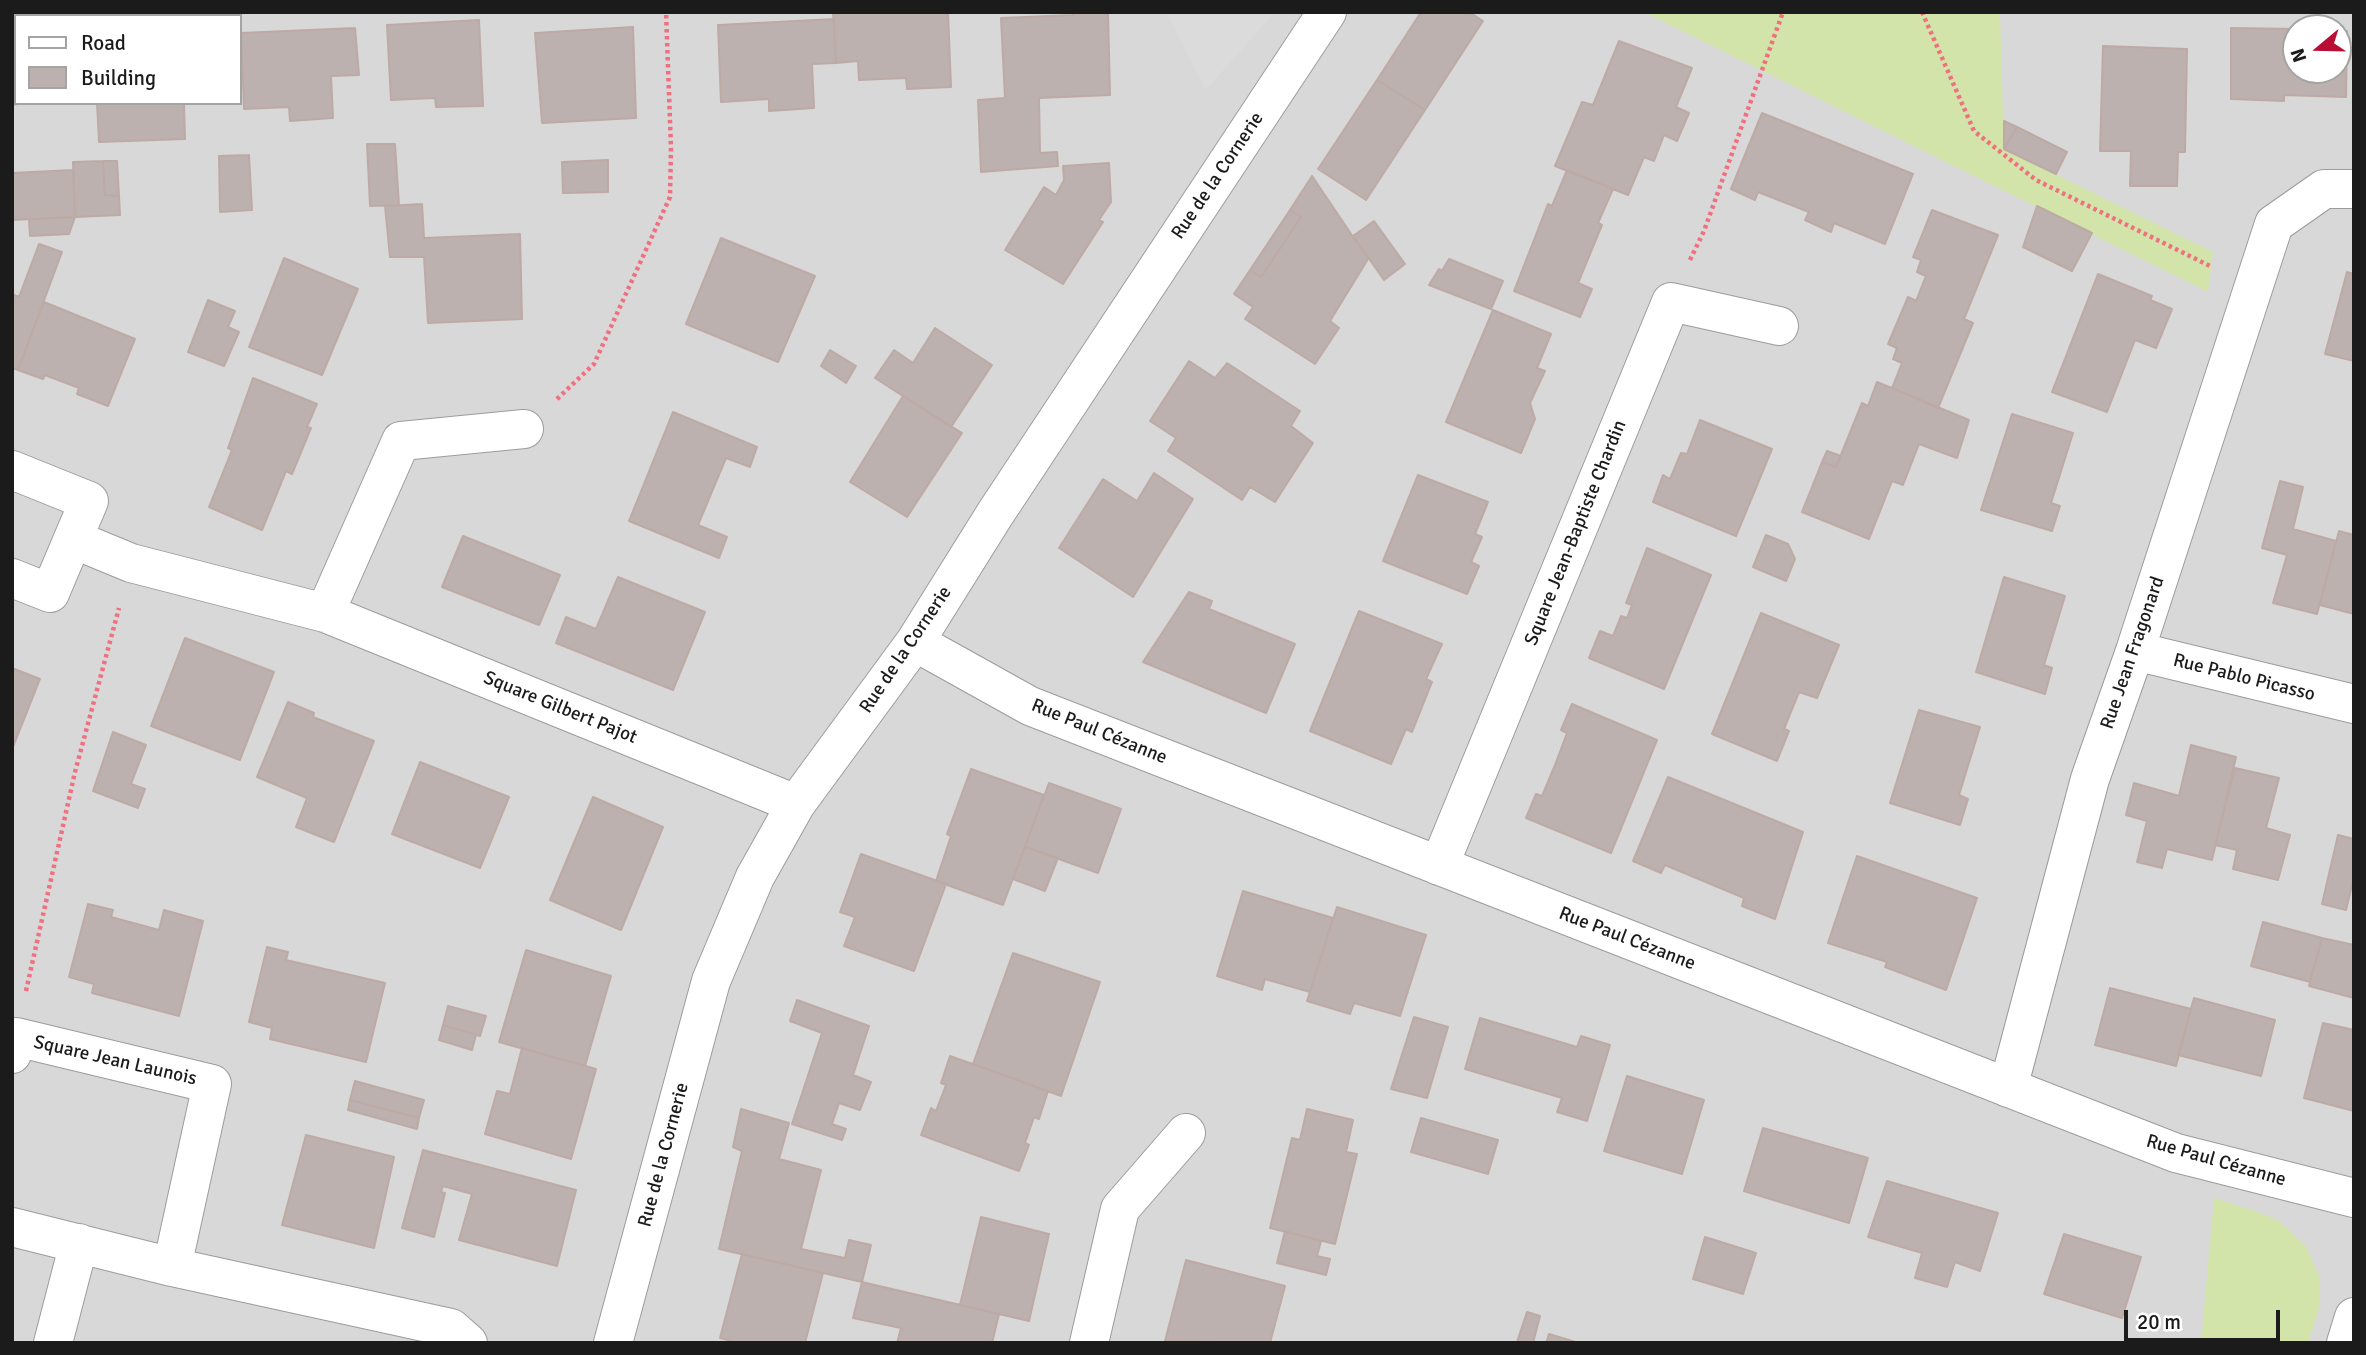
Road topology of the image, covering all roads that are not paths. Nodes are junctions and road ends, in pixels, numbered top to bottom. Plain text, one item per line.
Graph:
1 (1326, 13) edge
2 (2354, 190) edge
3 (1779, 326) dead end
4 (524, 429) road end
5 (12, 470) edge
6 (73, 539) junction
7 (12, 578) edge
8 (325, 613) junction
9 (915, 642) junction
10 (2135, 651) junction
11 (2354, 704) edge
12 (796, 804) junction
13 (1439, 866) junction
14 (14, 1046) edge
15 (2008, 1087) junction
16 (1186, 1133) dead end
17 (2354, 1198) edge
18 (12, 1227) edge
19 (79, 1244) junction
20 (172, 1267) junction
21 (2354, 1317) edge
22 (53, 1343) edge
23 (468, 1343) edge
24 (613, 1343) edge
25 (1088, 1343) edge
26 (2346, 1343) edge

1 - 9 street, Rue de la Cornerie
2 - 10 street, Rue Jean Fragonard
3 - 13 street, Square Jean-Baptiste Chardin
4 - 8 street
5 - 6 street
6 - 7 street
6 - 8 street, Square Gilbert Pajot
8 - 12 street, Square Gilbert Pajot
9 - 12 street, Rue de la Cornerie
9 - 13 street, Rue Paul Cézanne
10 - 11 street, Rue Pablo Picasso
10 - 15 street, Rue Jean Fragonard
12 - 24 street, Rue de la Cornerie
13 - 15 street, Rue Paul Cézanne
14 - 20 street, Square Jean Launois
15 - 17 street, Rue Paul Cézanne
16 - 25 street
18 - 19 street
19 - 20 street
19 - 22 street
20 - 23 street
21 - 26 street

